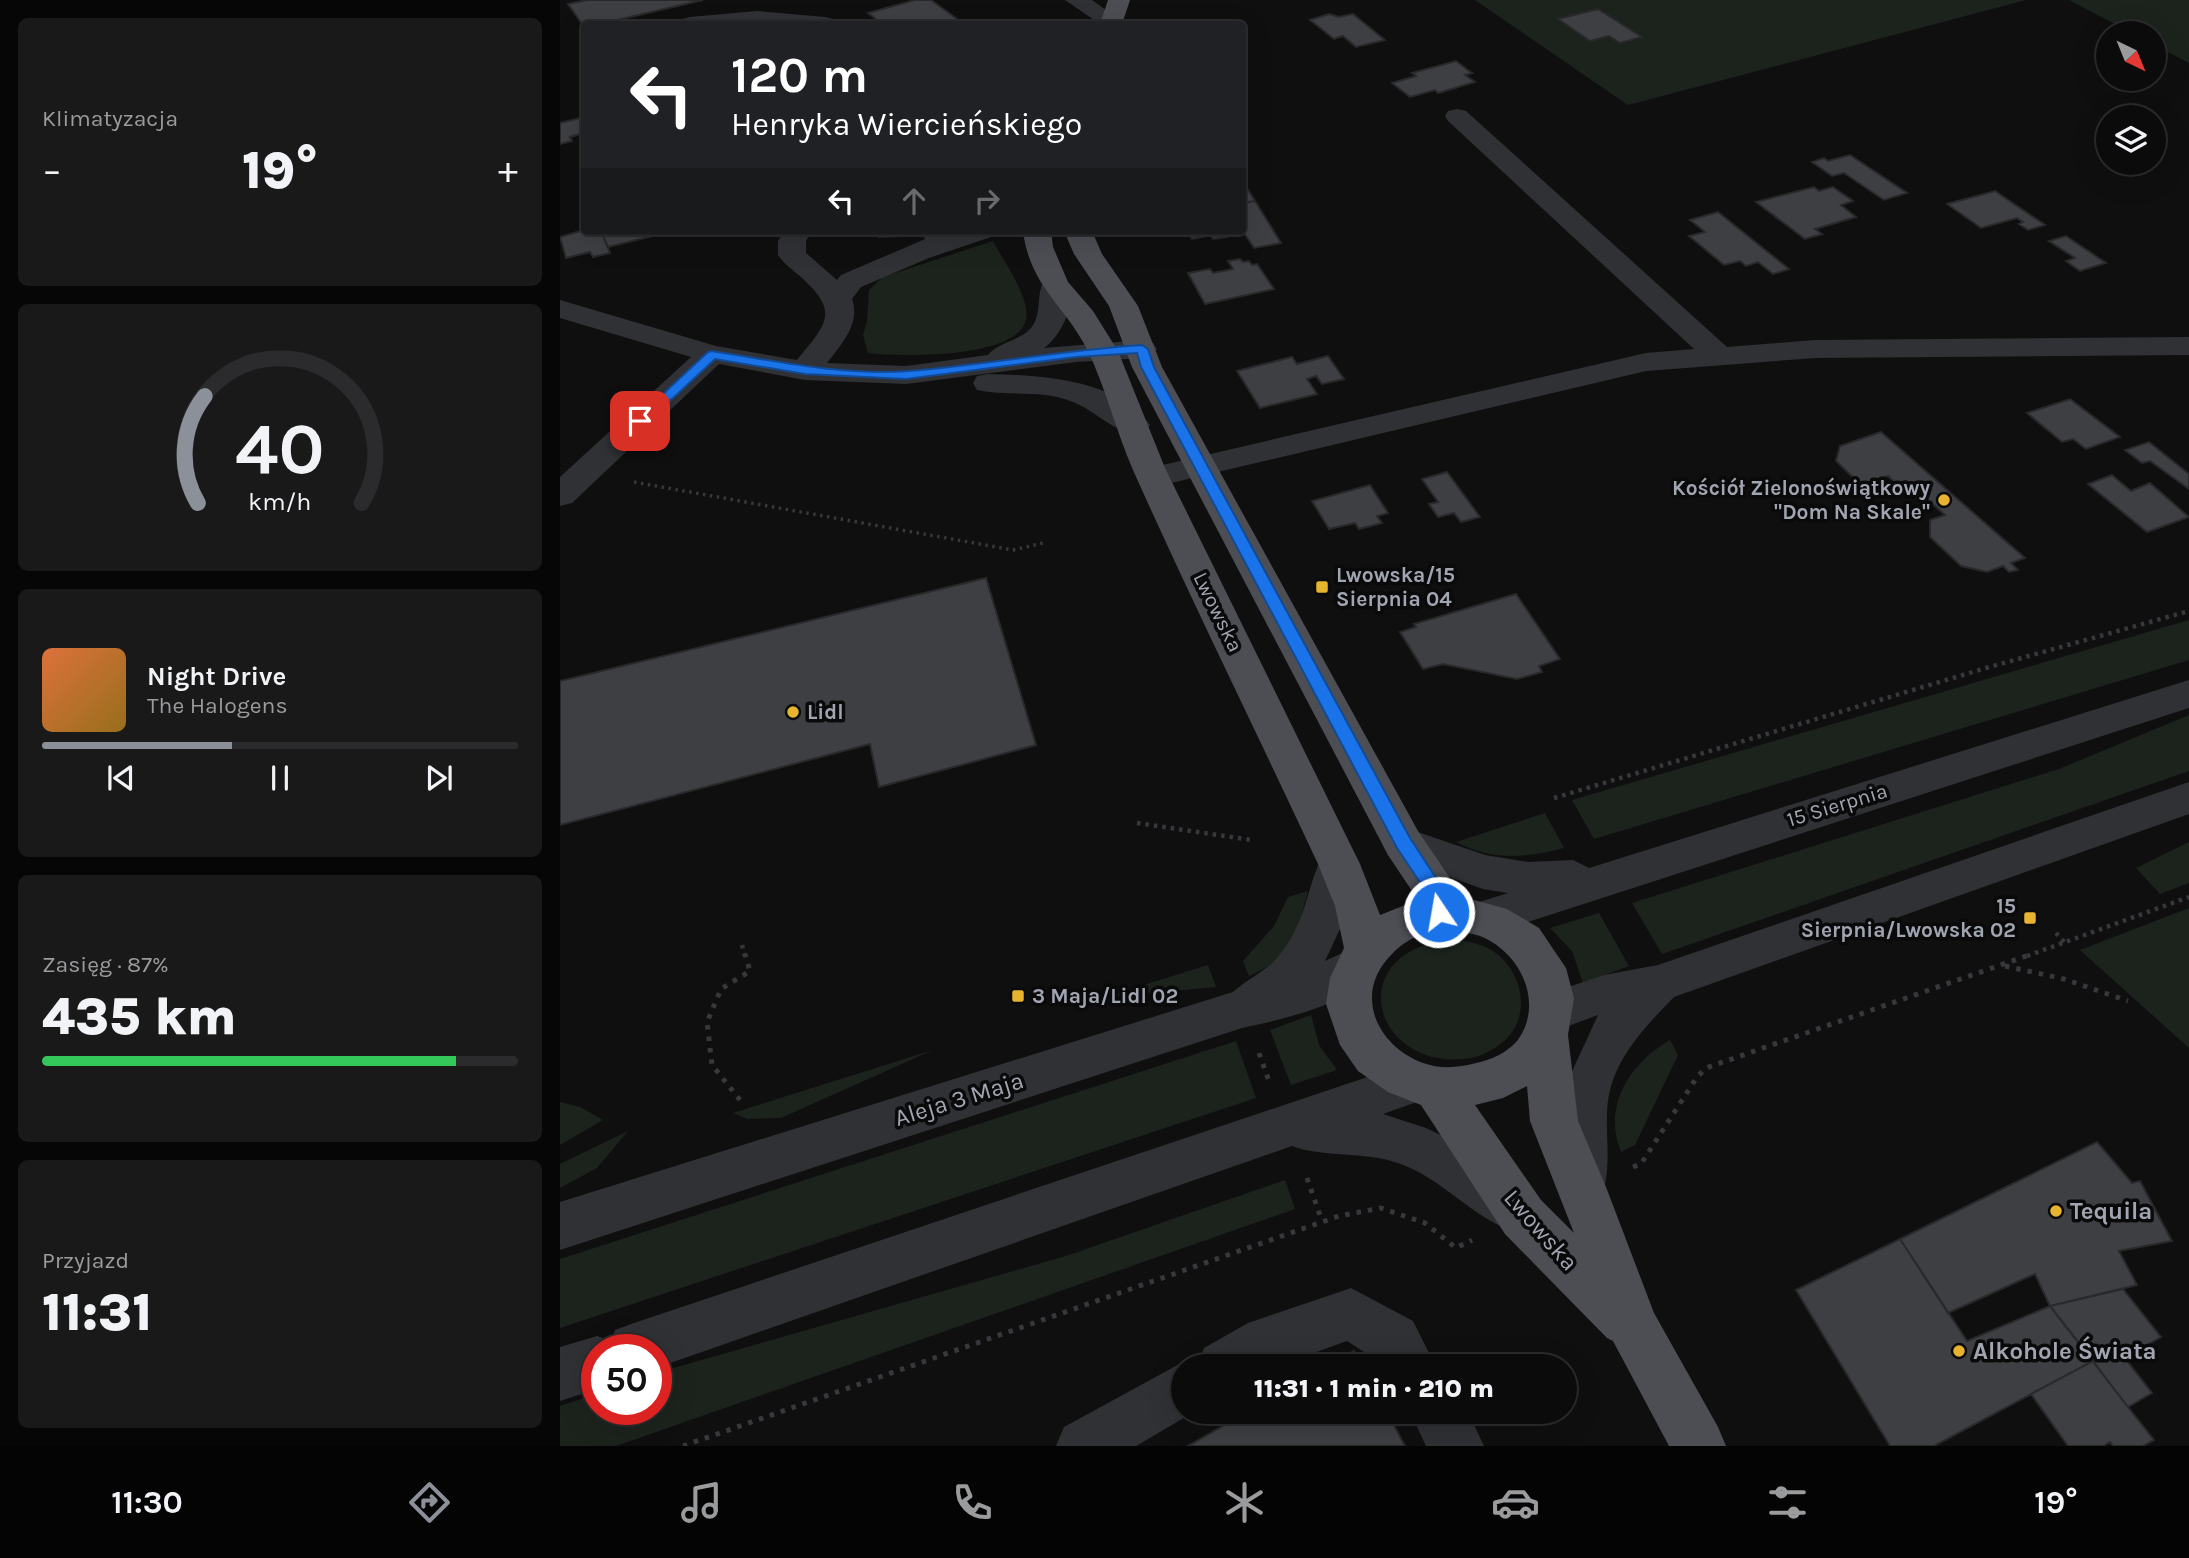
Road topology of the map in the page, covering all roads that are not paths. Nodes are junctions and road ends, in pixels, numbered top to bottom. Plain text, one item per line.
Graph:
1 (1076, 0) edge
2 (1119, 0) edge
3 (724, 21) edge
4 (791, 21) edge
5 (1108, 21) edge
6 (1112, 21) edge
7 (1457, 116) dead end
8 (796, 235) edge
9 (963, 235) edge
10 (1038, 235) edge
11 (1080, 235) edge
12 (937, 241) edge
13 (1055, 285) junction
14 (838, 298) junction
15 (560, 309) edge
16 (2189, 346) edge
17 (712, 355) junction
18 (1719, 356) junction
19 (1145, 358) junction
20 (1108, 362) junction
21 (967, 367) junction
22 (805, 371) junction
23 (906, 375) junction
24 (1024, 384) junction
25 (1134, 425) junction
26 (1201, 465) junction
27 (1154, 477) junction
28 (560, 495) edge
29 (2189, 694) edge
30 (2189, 798) edge
31 (1404, 843) junction
32 (1339, 864) junction
33 (1600, 879) junction
34 (1467, 915) junction
35 (1360, 957) junction
36 (1658, 984) junction
37 (1549, 1024) junction
38 (1250, 1028) junction
39 (1425, 1085) junction
40 (1279, 1109) junction
41 (1581, 1186) junction
42 (1522, 1217) junction
43 (560, 1226) edge
44 (1634, 1328) junction
45 (672, 1335) edge
46 (1246, 1354) edge
47 (1402, 1354) edge
48 (581, 1367) edge
49 (560, 1374) edge
50 (1171, 1396) edge
51 (1444, 1424) edge
52 (1083, 1446) edge
53 (1457, 1446) edge
54 (1699, 1446) edge

1 - 5 street
2 - 6 main road
3 - 4 street
7 - 18 street
8 - 14 street
9 - 12 street
10 - 13 main road, Lwowska
11 - 19 main road
12 - 14 street
13 - 20 main road, Lwowska
13 - 21 street, Lwowska
14 - 22 street
15 - 17 street
16 - 18 street
17 - 22 street
17 - 28 street
18 - 26 street
19 - 20 street
19 - 26 main road
20 - 21 street
20 - 24 street
20 - 25 main road, Lwowska
21 - 23 street
22 - 23 street
23 - 24 street
24 - 25 street
25 - 27 main road, Lwowska
26 - 27 street
26 - 31 main road
27 - 32 main road, Lwowska
29 - 33 street, 15 Sierpnia
30 - 36 street
31 - 33 street
31 - 34 main road
32 - 35 main road, Lwowska
32 - 38 street
33 - 34 street, 15 Sierpnia
34 - 35 main road
34 - 37 main road
35 - 38 street, Aleja 3 Maja
35 - 39 main road
36 - 37 street
36 - 41 street
37 - 39 main road
37 - 41 main road, Lwowska
38 - 43 street, Aleja 3 Maja
39 - 40 street
39 - 42 main road, Lwowska
40 - 42 street
40 - 45 street
41 - 44 main road, Lwowska
42 - 44 main road, Lwowska
44 - 54 main road, Lwowska
46 - 47 street
48 - 49 street
50 - 52 street
51 - 53 street

